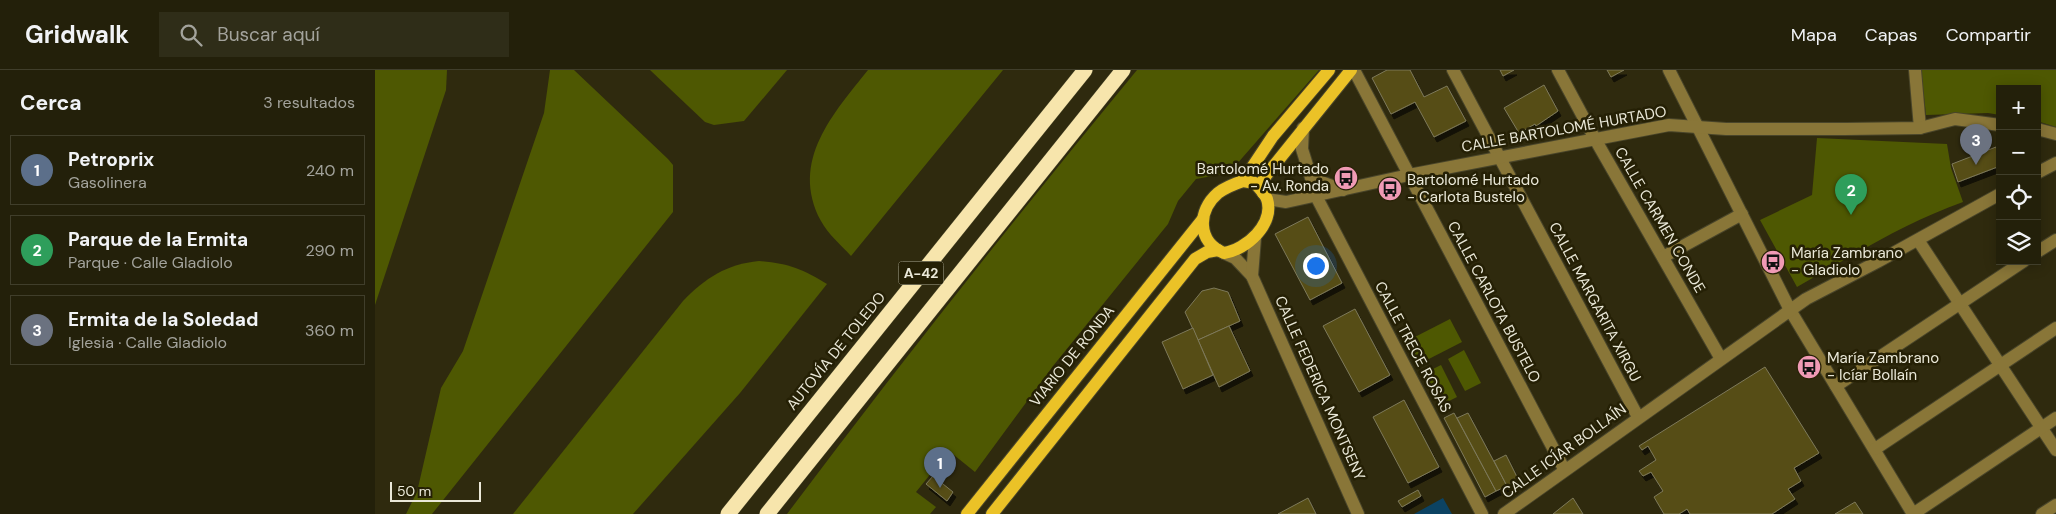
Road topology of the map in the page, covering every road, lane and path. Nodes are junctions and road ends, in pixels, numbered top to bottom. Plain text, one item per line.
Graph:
1 (1085, 70) edge
2 (1123, 70) edge
3 (1329, 70) edge
4 (1352, 70) edge
5 (1453, 70) edge
6 (1559, 70) edge
7 (1669, 70) edge
8 (1915, 70) edge
9 (1996, 124) edge
10 (1697, 127) junction
11 (1303, 128) junction
12 (1920, 128) junction
13 (2041, 130) edge
14 (2056, 134) edge
15 (1595, 139) junction
16 (1498, 158) junction
17 (2056, 163) edge
18 (2041, 171) edge
19 (1409, 175) junction
20 (1243, 181) junction
21 (1343, 190) junction
22 (1265, 196) junction
23 (1316, 196) junction
24 (1996, 196) edge
25 (1286, 202) junction
26 (1742, 214) junction
27 (1203, 218) junction
28 (1265, 219) junction
29 (1255, 238) junction
30 (1918, 240) junction
31 (2056, 240) edge
32 (2041, 249) edge
33 (1221, 252) junction
34 (1663, 257) junction
35 (2018, 265) edge
36 (1252, 276) junction
37 (1960, 304) junction
38 (1790, 310) junction
39 (2056, 328) edge
40 (1721, 359) junction
41 (2001, 364) junction
42 (1836, 386) junction
43 (1638, 417) junction
44 (2056, 418) edge
45 (2042, 427) junction
46 (1875, 449) junction
47 (2056, 450) edge
48 (1564, 469) junction
49 (2056, 505) edge
50 (728, 514) edge
51 (767, 514) edge
52 (967, 514) edge
53 (992, 514) edge
54 (1358, 514) edge
55 (1482, 514) edge
56 (1504, 514) edge
57 (1913, 514) edge
58 (2042, 514) edge

1 - 50 highway, AUTOVÍA DE TOLEDO / A-42
2 - 51 highway, A-42
3 - 20 main road
4 - 11 main road
4 - 19 street, CALLE CARLOTA BUSTELO
5 - 16 street, CALLE MARGARITA XIRGU
6 - 15 street, CALLE CARMEN CONDE
7 - 10 street
8 - 12 street
9 - 12 street, CALLE BARTOLOMÉ HURTADO
10 - 12 street, CALLE BARTOLOMÉ HURTADO
10 - 15 street, CALLE BARTOLOMÉ HURTADO
10 - 26 street
11 - 21 street
11 - 22 main road
13 - 14 street
15 - 16 street, CALLE BARTOLOMÉ HURTADO
15 - 34 street, CALLE CARMEN CONDE
16 - 19 street, CALLE BARTOLOMÉ HURTADO
16 - 43 street, CALLE MARGARITA XIRGU
17 - 18 street
19 - 21 street, CALLE BARTOLOMÉ HURTADO
19 - 48 street, CALLE CARLOTA BUSTELO
20 - 22 main road
20 - 27 main road
21 - 23 street, CALLE BARTOLOMÉ HURTADO
22 - 25 street, CALLE BARTOLOMÉ HURTADO
22 - 28 main road
23 - 25 street, CALLE BARTOLOMÉ HURTADO
23 - 55 street, CALLE TRECE ROSAS
24 - 30 street, CALLE ICÍAR BOLLAÍN
25 - 28 street, CALLE BARTOLOMÉ HURTADO
26 - 34 street
26 - 38 street
27 - 33 main road
27 - 52 main road, VIARIO DE RONDA
28 - 29 main road
29 - 33 main road
29 - 36 street, CALLE FEDERICA MONTSENY
30 - 37 street
30 - 38 street, CALLE ICÍAR BOLLAÍN
31 - 32 street
33 - 36 street, CALLE FEDERICA MONTSENY
33 - 53 main road
34 - 40 street, CALLE CARMEN CONDE
35 - 37 street
36 - 54 street, CALLE FEDERICA MONTSENY
37 - 41 street
37 - 42 street
38 - 40 street, CALLE ICÍAR BOLLAÍN
38 - 42 street
39 - 41 street
40 - 43 street, CALLE ICÍAR BOLLAÍN
41 - 45 street
41 - 46 street
42 - 46 street
43 - 48 street, CALLE ICÍAR BOLLAÍN
44 - 45 street
45 - 47 street
45 - 57 street
46 - 57 street
48 - 56 street, CALLE ICÍAR BOLLAÍN
49 - 58 street

